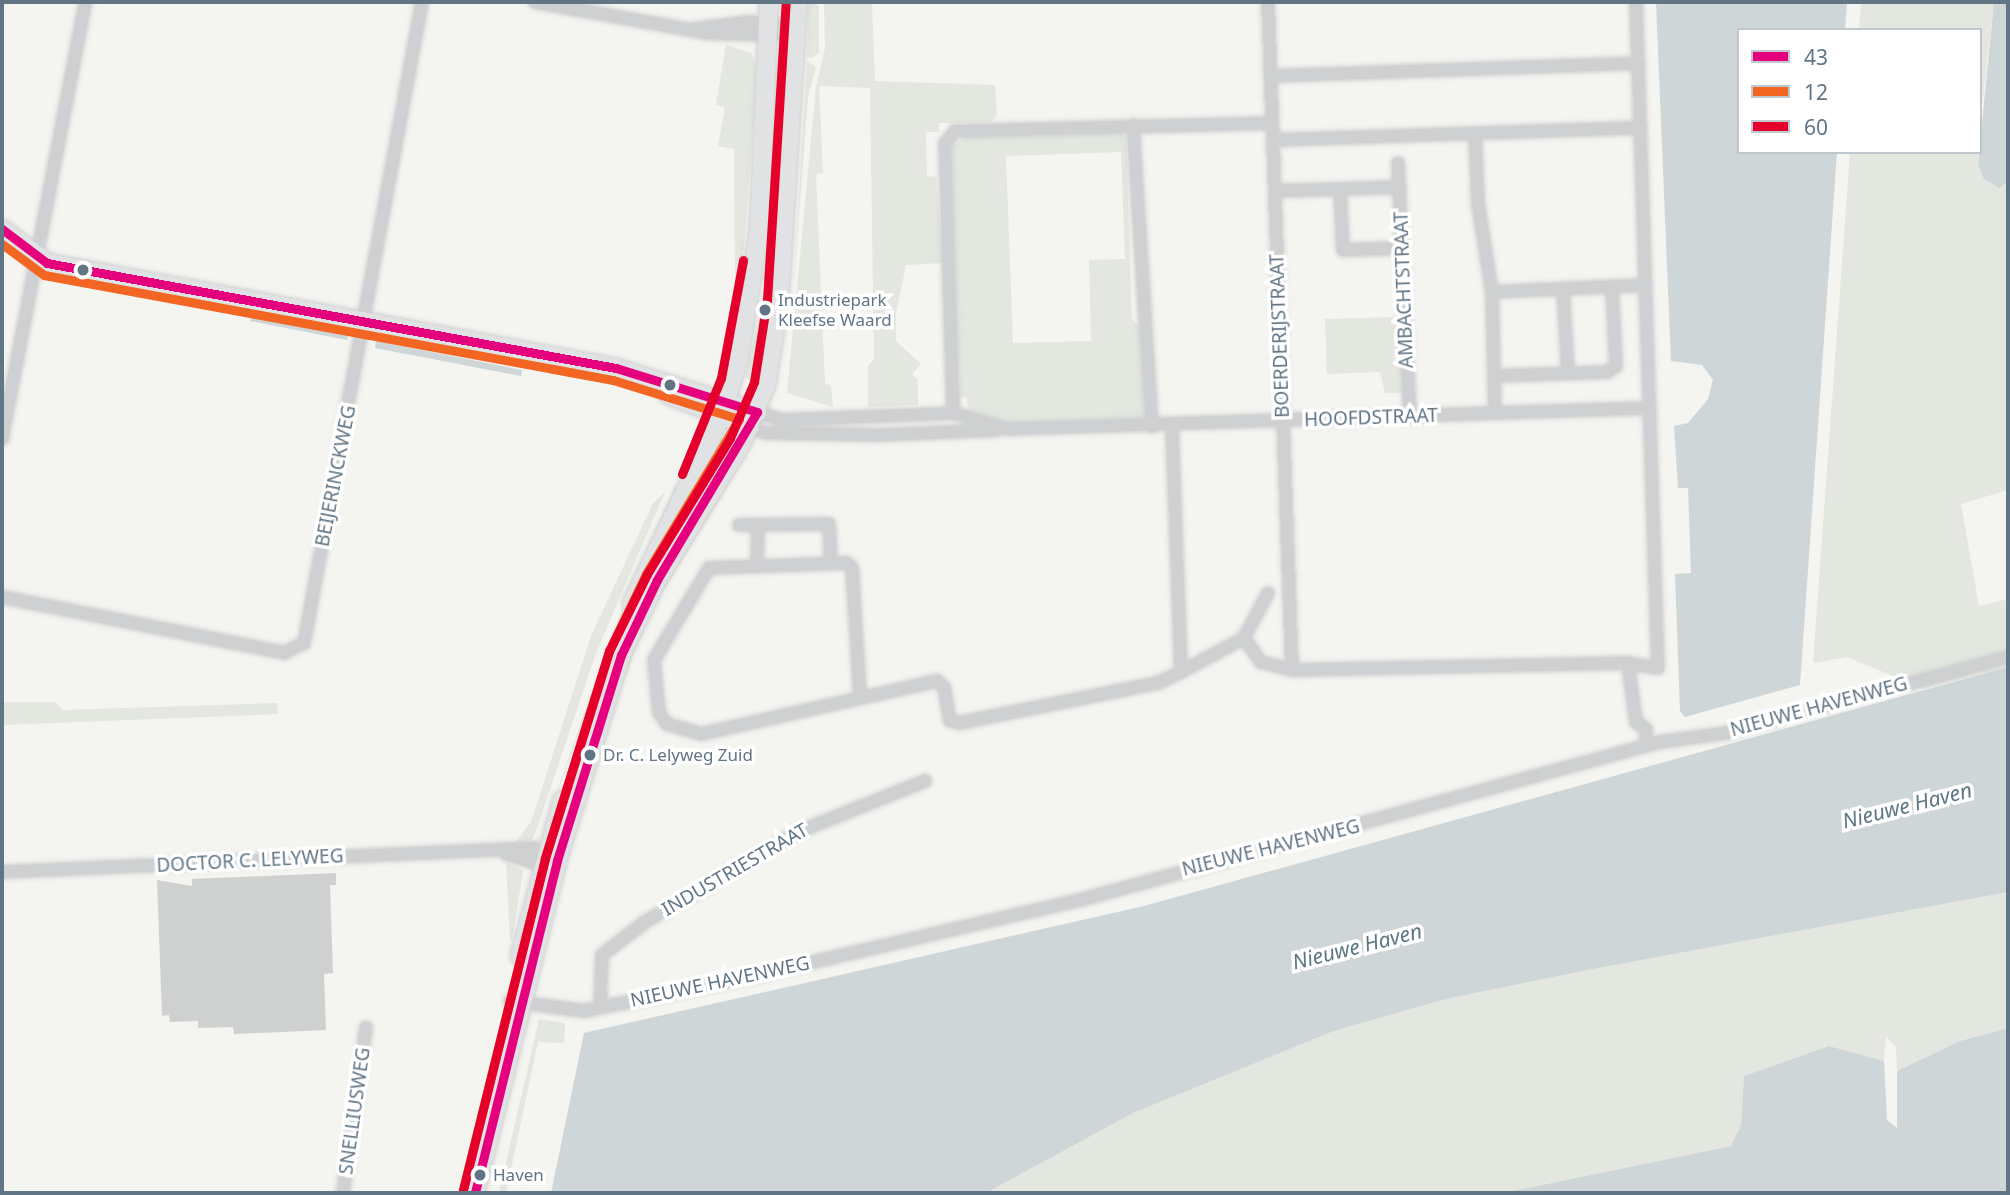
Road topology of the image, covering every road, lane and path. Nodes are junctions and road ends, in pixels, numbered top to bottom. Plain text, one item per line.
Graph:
1 (85, 2) edge
2 (422, 2) edge
3 (535, 2) edge
4 (769, 2) edge
5 (798, 2) edge
6 (1268, 2) edge
7 (1636, 2) edge
8 (771, 28) junction
9 (695, 29) junction
10 (797, 29) junction
11 (1639, 63) junction
12 (1270, 76) junction
13 (1272, 122) junction
14 (1133, 125) junction
15 (1641, 128) junction
16 (1475, 133) junction
17 (1398, 136) junction
18 (1273, 140) junction
19 (1400, 187) junction
20 (1340, 189) junction
21 (1275, 191) junction
22 (2, 229) edge
23 (1402, 248) junction
24 (35, 256) junction
25 (1646, 285) junction
26 (1612, 287) junction
27 (1563, 289) junction
28 (1492, 292) junction
29 (363, 323) junction
30 (1568, 373) junction
31 (1494, 376) junction
32 (724, 407) junction
33 (1650, 408) junction
34 (953, 413) junction
35 (1494, 413) junction
36 (850, 417) junction
37 (1410, 417) junction
38 (754, 420) junction
39 (1282, 420) junction
40 (1172, 425) junction
41 (1152, 426) junction
42 (1007, 429) junction
43 (851, 433) junction
44 (2, 439) edge
45 (739, 525) dead end
46 (758, 525) junction
47 (831, 563) junction
48 (757, 567) junction
49 (1268, 593) dead end
50 (2, 597) edge
51 (1244, 638) junction
52 (2008, 657) edge
53 (1628, 663) junction
54 (1292, 670) junction
55 (1181, 672) junction
56 (860, 697) junction
57 (1646, 746) junction
58 (925, 780) dead end
59 (548, 859) junction
60 (2, 872) edge
61 (519, 1004) junction
62 (600, 1007) junction
63 (366, 1028) dead end
64 (343, 1193) edge
65 (467, 1193) edge
66 (475, 1193) edge

1 - 24 street
2 - 29 street, BEIJERINCKWEG
3 - 9 street
4 - 8 main road
5 - 10 main road
6 - 12 street, BOERDERIJSTRAAT
7 - 11 street
8 - 9 street
8 - 9 street
8 - 10 street
8 - 32 main road
10 - 38 main road
11 - 12 street
11 - 15 street
12 - 13 street, BOERDERIJSTRAAT
13 - 14 street
13 - 18 street, BOERDERIJSTRAAT
14 - 34 street
14 - 41 street
15 - 16 street
15 - 25 street
16 - 17 street
16 - 28 street
17 - 18 street
17 - 19 street, AMBACHTSTRAAT
18 - 21 street, BOERDERIJSTRAAT
19 - 20 street
19 - 23 street, AMBACHTSTRAAT
20 - 21 street
20 - 23 street
21 - 39 street, BOERDERIJSTRAAT
22 - 24 main road
23 - 37 street, AMBACHTSTRAAT
24 - 29 main road
24 - 44 street
25 - 26 street
25 - 33 street
26 - 27 street
26 - 30 street
27 - 28 street
27 - 30 street
28 - 31 street
29 - 32 main road
29 - 50 street, BEIJERINCKWEG
30 - 31 street
31 - 35 street
32 - 38 main road
32 - 59 main road
33 - 35 street, HOOFDSTRAAT
33 - 53 street
34 - 36 street, HOOFDSTRAAT
34 - 42 street, HOOFDSTRAAT
35 - 37 street, HOOFDSTRAAT
36 - 38 street, HOOFDSTRAAT
36 - 43 street
37 - 39 street, HOOFDSTRAAT
38 - 43 street, HOOFDSTRAAT
38 - 59 main road
39 - 40 street, HOOFDSTRAAT
39 - 54 street, BOERDERIJSTRAAT
40 - 41 street, HOOFDSTRAAT
40 - 55 street
41 - 42 street, HOOFDSTRAAT
42 - 43 street, HOOFDSTRAAT
45 - 46 street
46 - 47 street
46 - 48 street
47 - 48 street
47 - 56 street
48 - 56 street
49 - 51 street
51 - 54 street
51 - 55 street
52 - 57 street, NIEUWE HAVENWEG
53 - 54 street
53 - 57 street
55 - 56 street
57 - 62 street, NIEUWE HAVENWEG
58 - 62 street, INDUSTRIESTRAAT
59 - 60 street, DOCTOR C. LELYWEG
59 - 61 main road
61 - 62 street, NIEUWE HAVENWEG
61 - 65 main road
61 - 66 main road
63 - 64 street, SNELLIUSWEG

